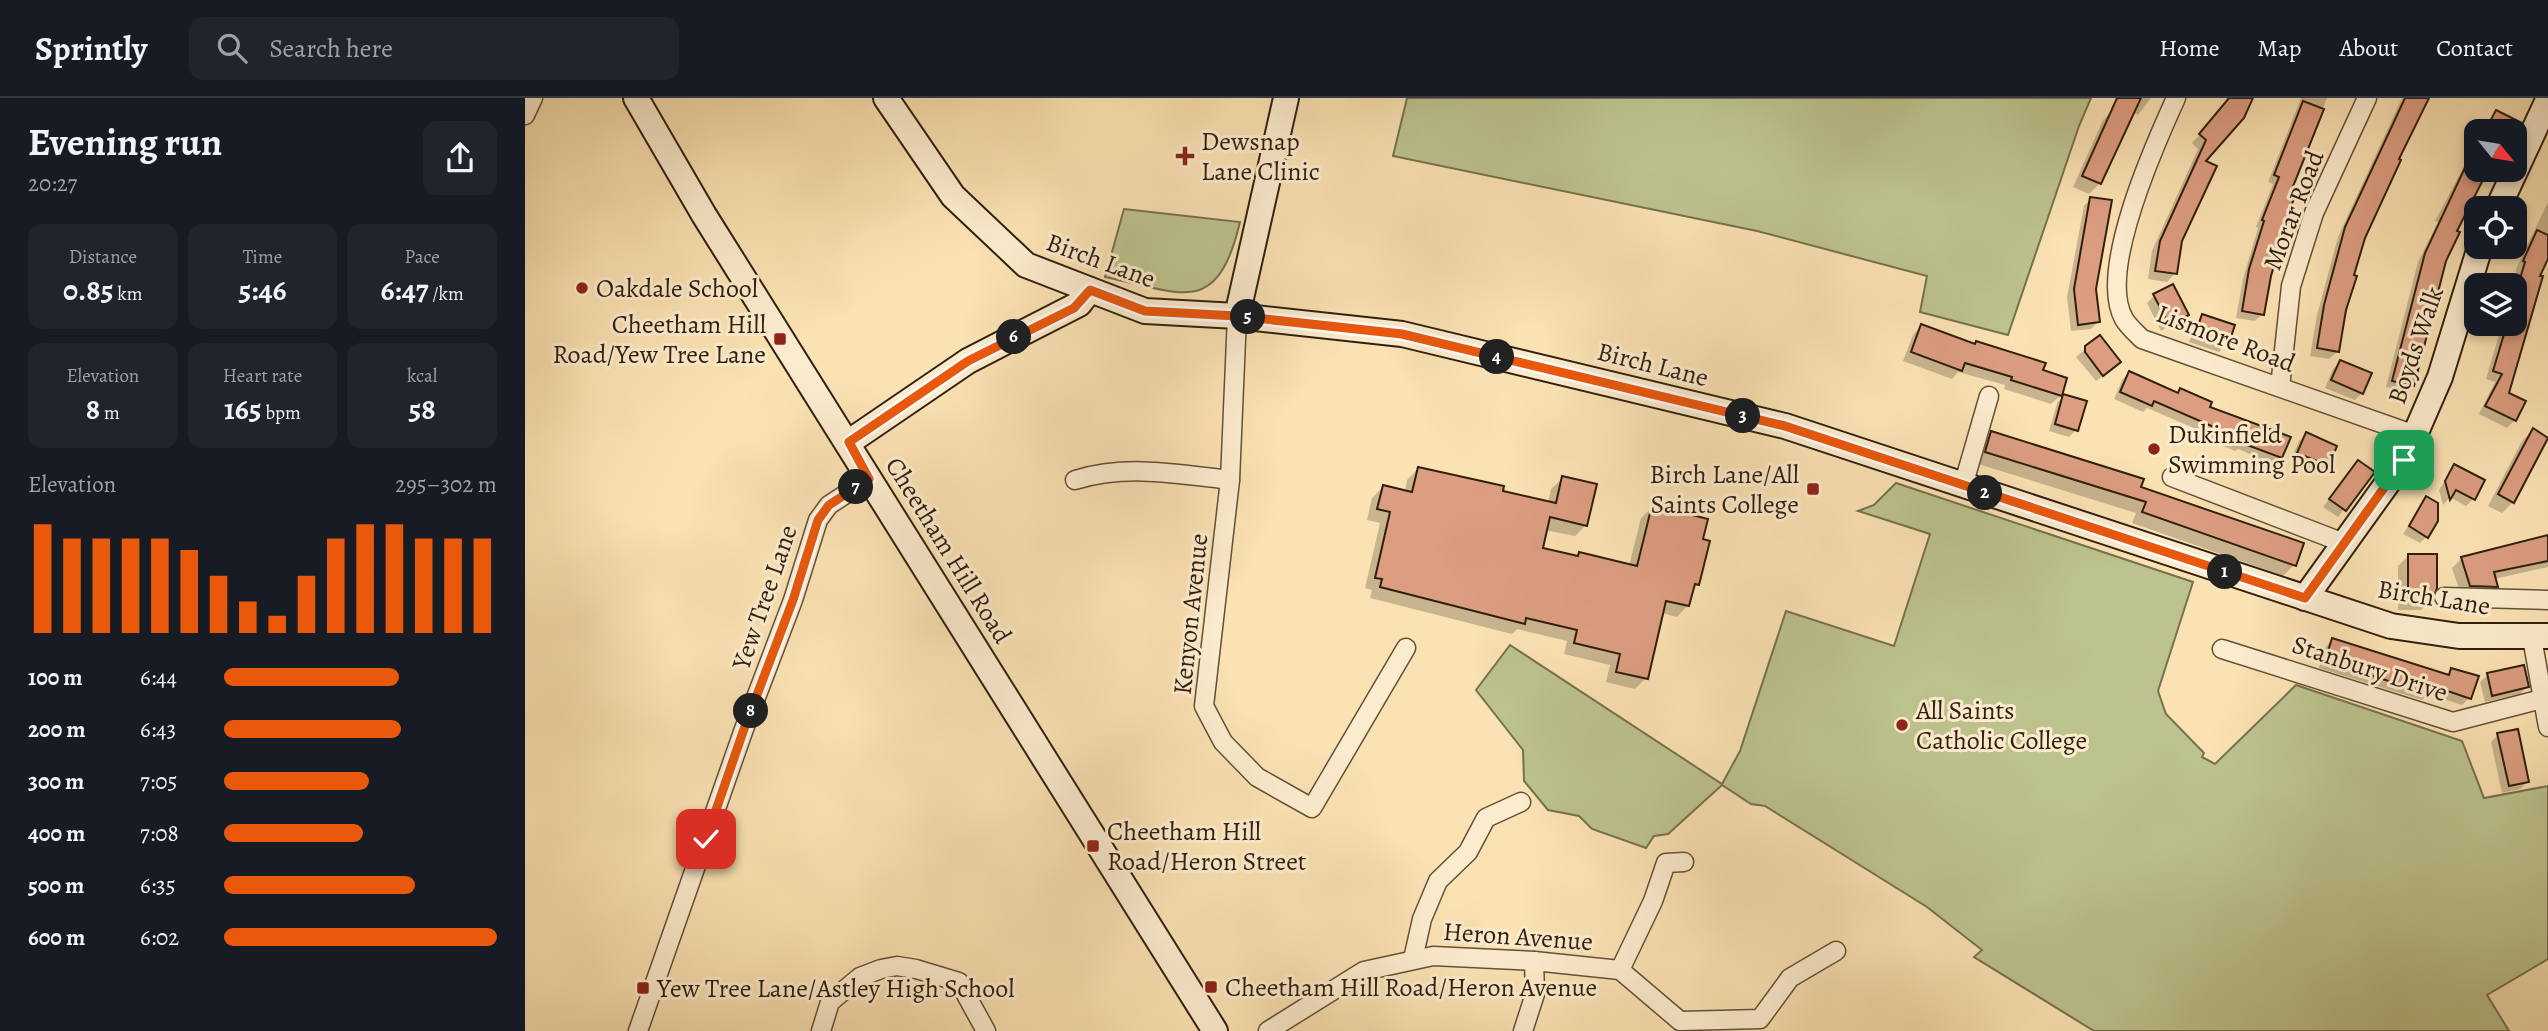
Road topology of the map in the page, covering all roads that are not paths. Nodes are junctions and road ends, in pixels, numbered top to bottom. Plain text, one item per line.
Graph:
1 (533, 98) edge
2 (636, 98) edge
3 (886, 98) edge
4 (1286, 98) edge
5 (2176, 98) edge
6 (2367, 98) edge
7 (2548, 100) edge
8 (525, 114) edge
9 (2504, 196) edge
10 (2476, 259) edge
11 (1090, 290) junction
12 (1237, 316) junction
13 (2280, 387) junction
14 (1989, 396) dead end
15 (2415, 435) junction
16 (849, 442) junction
17 (2172, 477) dead end
18 (869, 479) junction
19 (1075, 480) dead end
20 (1230, 481) junction
21 (1963, 486) junction
22 (2344, 543) junction
23 (2444, 597) dead end
24 (2305, 598) junction
25 (2548, 600) edge
26 (2540, 637) edge
27 (1406, 648) dead end
28 (2222, 649) dead end
29 (2542, 699) junction
30 (2548, 727) edge
31 (1521, 802) dead end
32 (1684, 862) dead end
33 (1836, 951) dead end
34 (1413, 959) junction
35 (1534, 961) junction
36 (1620, 970) junction
37 (1679, 1026) edge
38 (638, 1031) edge
39 (821, 1031) edge
40 (986, 1031) edge
41 (1215, 1031) edge
42 (1268, 1031) edge
43 (1523, 1031) edge

1 - 8 street
2 - 16 main road, Cheetham Hill Road
3 - 11 main road, Birch Lane
4 - 12 main road
5 - 13 street, Lismore Road
6 - 13 street, Morar Road
7 - 9 main road
10 - 15 main road, Boyds Walk
11 - 12 main road, Birch Lane
11 - 16 main road
12 - 20 street, Kenyon Avenue
12 - 21 main road, Birch Lane
13 - 15 street, Lismore Road
14 - 21 street
15 - 22 main road, Boyds Walk
16 - 18 main road, Cheetham Hill Road
17 - 22 street
18 - 38 street, Yew Tree Lane
18 - 41 main road, Cheetham Hill Road
19 - 20 street
20 - 27 street, Kenyon Avenue
21 - 24 main road, Birch Lane
22 - 24 main road, Boyds Walk
23 - 25 street, Birch Lane
24 - 26 main road, Birch Lane
26 - 29 street
28 - 29 street, Stanbury Drive
29 - 30 street
31 - 34 street
32 - 36 street
33 - 37 street
34 - 35 street, Heron Avenue
34 - 42 street, Heron Avenue
35 - 36 street, Heron Avenue
35 - 43 street
36 - 37 street, Heron Avenue
39 - 40 street

